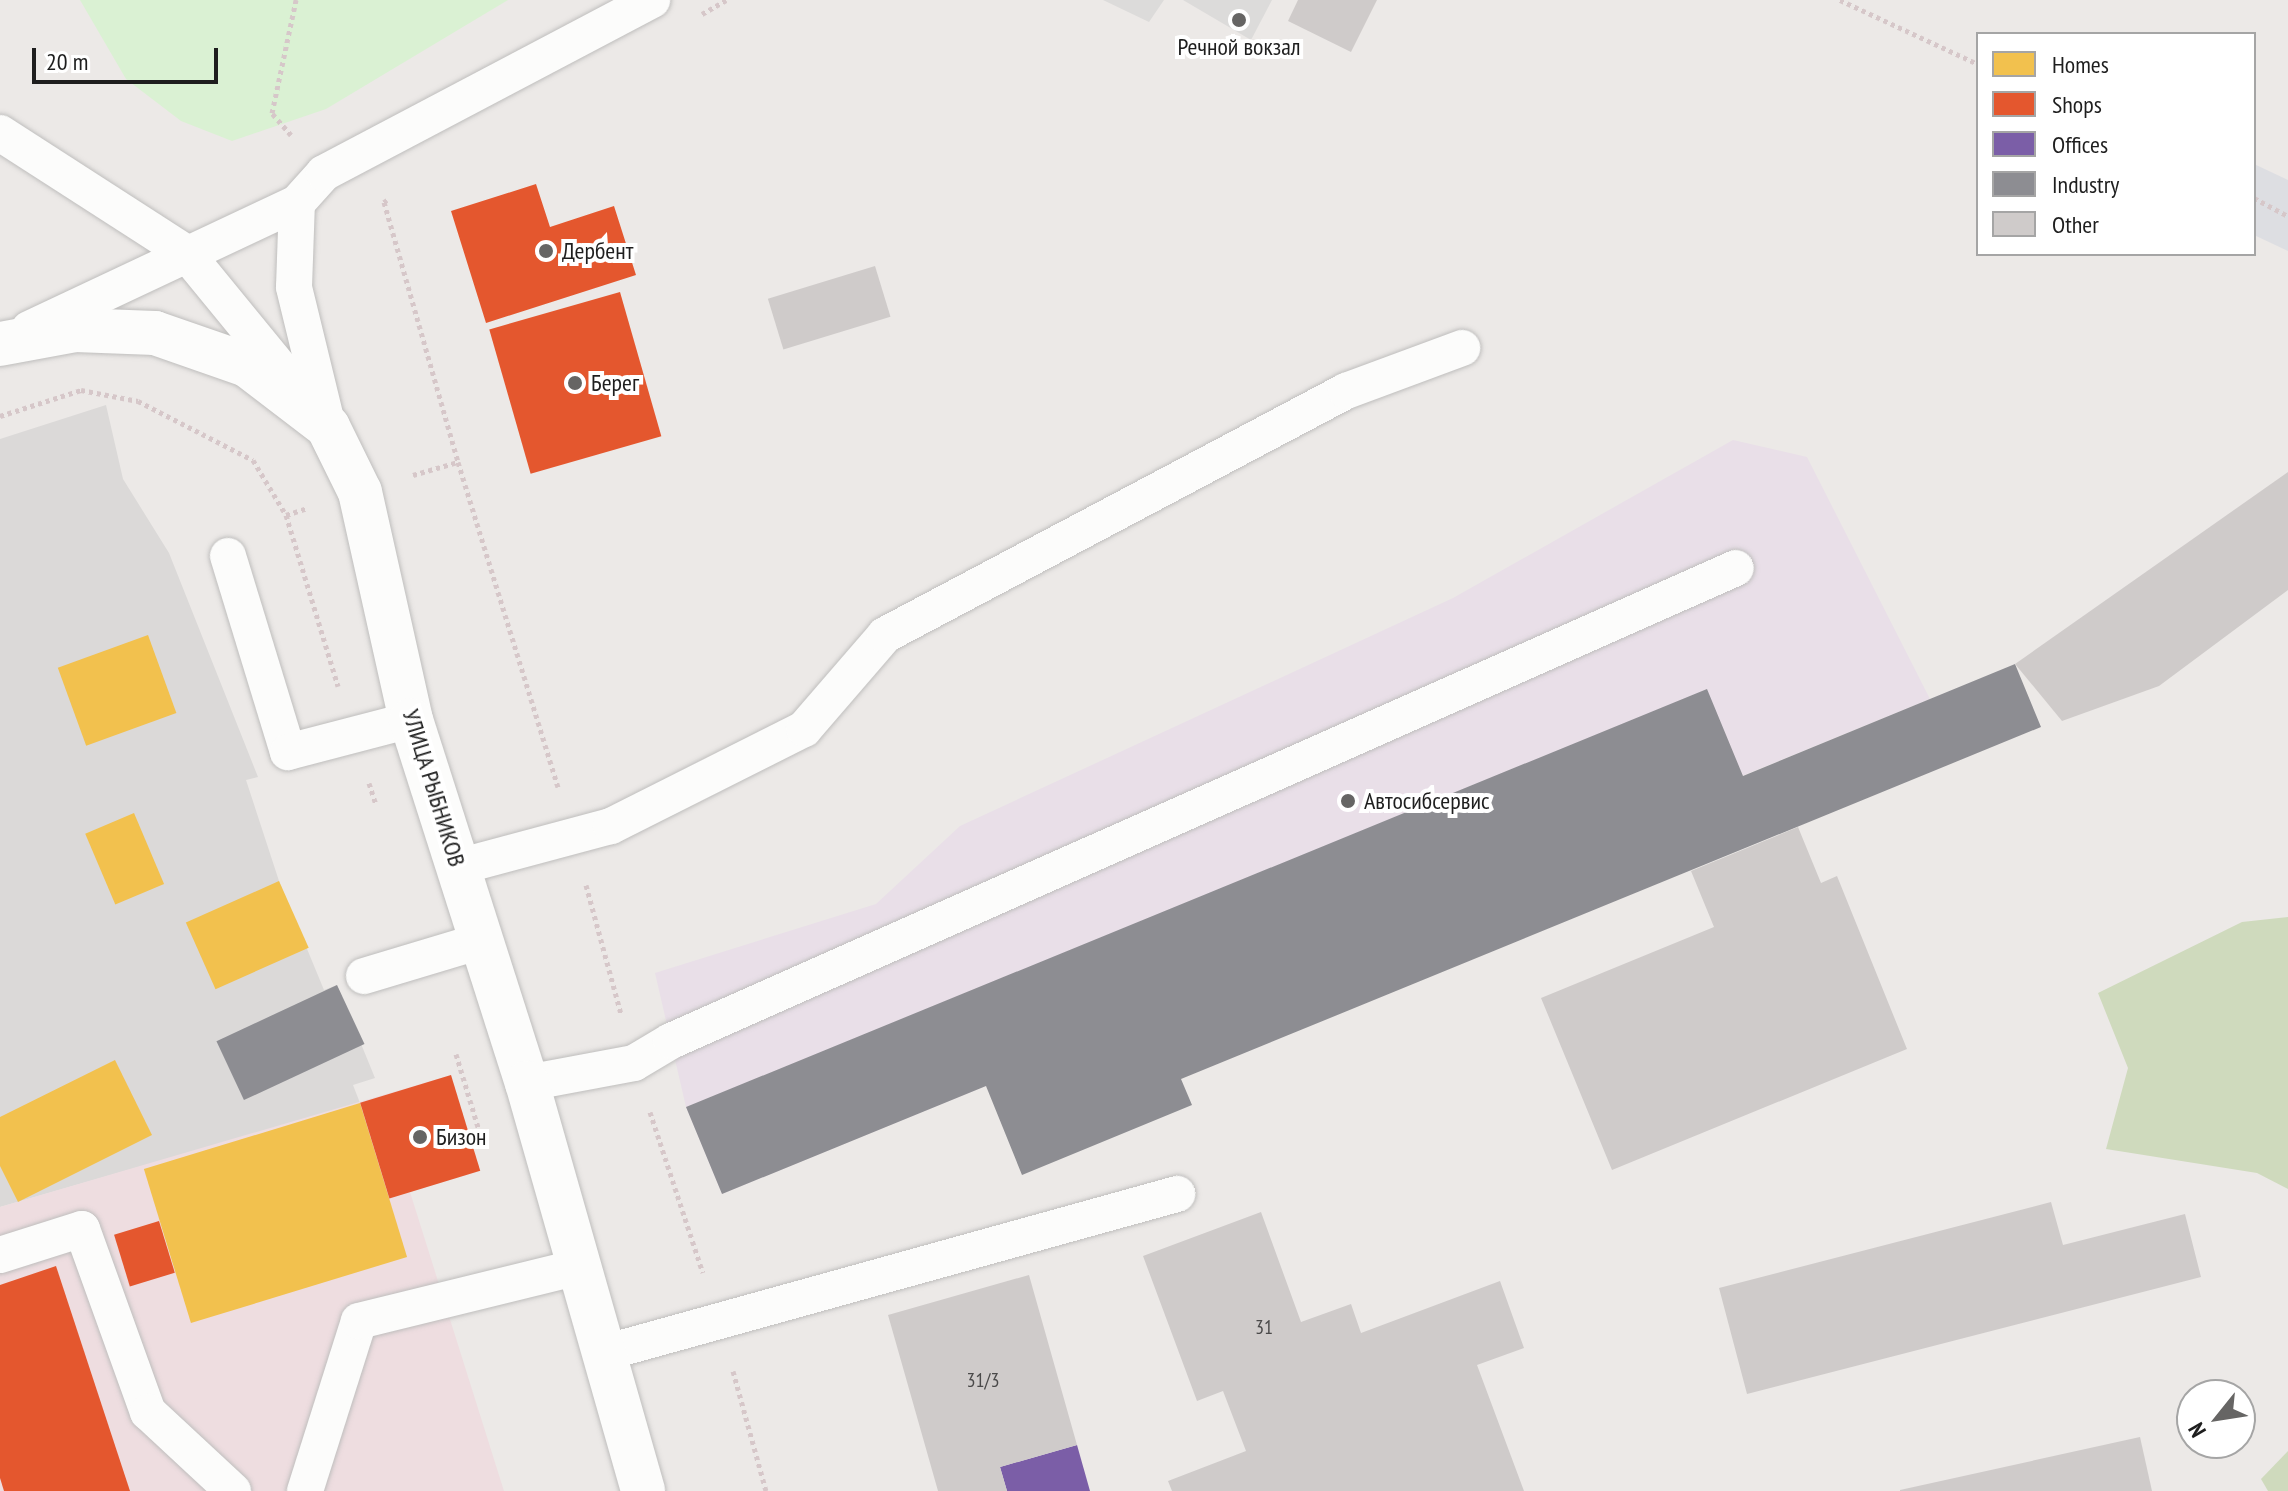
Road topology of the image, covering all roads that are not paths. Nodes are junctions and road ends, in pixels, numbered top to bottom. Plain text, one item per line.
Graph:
1 (652, 0) edge
2 (0, 133) edge
3 (297, 203) junction
4 (186, 253) junction
5 (1, 342) edge
6 (1462, 348) dead end
7 (328, 427) junction
8 (228, 556) dead end
9 (1736, 568) dead end
10 (411, 720) junction
11 (458, 867) junction
12 (481, 941) junction
13 (364, 976) dead end
14 (527, 1083) junction
15 (1177, 1194) dead end
16 (0, 1255) edge
17 (579, 1267) junction
18 (604, 1353) junction
19 (233, 1491) edge
20 (305, 1491) edge
21 (643, 1491) edge

1 - 3 lane
2 - 4 lane
3 - 4 lane
3 - 7 lane
4 - 5 lane
4 - 7 lane
5 - 7 street, УЛИЦА РЫБНИКОВ
6 - 11 lane
7 - 10 street, УЛИЦА РЫБНИКОВ
8 - 10 lane
9 - 14 lane
10 - 11 street, УЛИЦА РЫБНИКОВ
11 - 12 street, УЛИЦА РЫБНИКОВ
12 - 13 lane
12 - 14 street, УЛИЦА РЫБНИКОВ
14 - 17 street, УЛИЦА РЫБНИКОВ
15 - 18 lane
16 - 19 lane
17 - 18 street, УЛИЦА РЫБНИКОВ
17 - 20 lane
18 - 21 street, УЛИЦА РЫБНИКОВ

